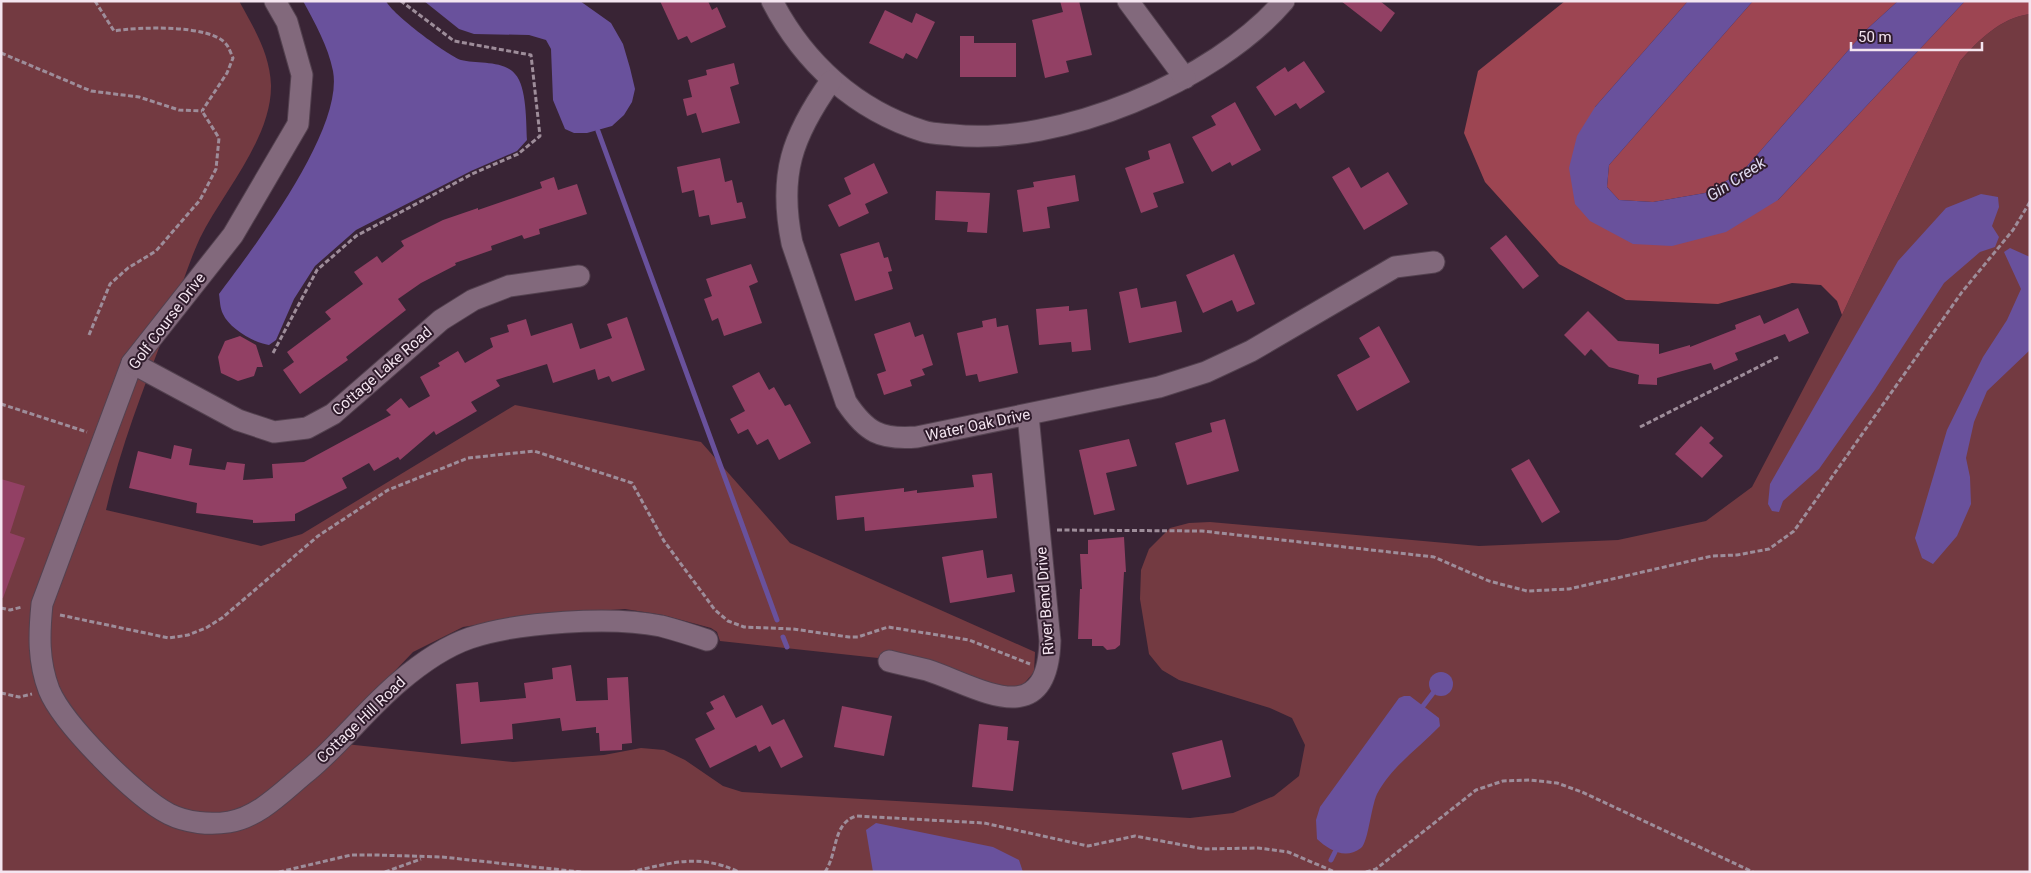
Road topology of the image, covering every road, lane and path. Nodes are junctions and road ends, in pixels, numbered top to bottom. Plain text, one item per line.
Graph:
1 (95, 1) edge
2 (275, 1) edge
3 (402, 1) edge
4 (772, 1) edge
5 (1128, 1) edge
6 (1284, 1) edge
7 (1, 54) edge
8 (1185, 78) junction
9 (831, 81) junction
10 (202, 111) junction
11 (2030, 202) edge
12 (1434, 262) dead end
13 (579, 276) dead end
14 (89, 335) dead end
15 (273, 353) dead end
16 (1778, 357) dead end
17 (132, 364) junction
18 (1, 404) edge
19 (1028, 415) junction
20 (1640, 427) dead end
21 (105, 438) junction
22 (1039, 530) junction
23 (1, 608) edge
24 (42, 611) junction
25 (707, 640) dead end
26 (889, 661) dead end
27 (1046, 670) junction
28 (50, 691) junction
29 (1, 693) edge
30 (62, 714) joint
31 (424, 858) junction
32 (279, 872) edge
33 (385, 872) edge
34 (582, 872) edge
35 (630, 872) edge
36 (739, 872) edge
37 (825, 872) edge
38 (1335, 872) edge
39 (1366, 872) edge
40 (1753, 872) edge

1 - 10 path
2 - 17 street, Golf Course Drive
3 - 15 path
4 - 9 street
5 - 8 street
6 - 8 street
7 - 10 path
8 - 9 street
9 - 19 street, Water Oak Drive
10 - 14 path
11 - 22 path
12 - 19 street, Water Oak Drive
13 - 17 street, Cottage Lake Road
16 - 20 path
17 - 21 street, Golf Course Drive
18 - 21 path
19 - 22 street, River Bend Drive
21 - 24 street, Golf Course Drive
22 - 27 street, River Bend Drive
23 - 24 path
24 - 27 path
24 - 28 street, Golf Course Drive
25 - 30 street, Cottage Hill Road
26 - 27 street, River Bend Drive
28 - 29 path
28 - 30 street, Golf Course Drive
31 - 32 path
31 - 33 path
31 - 34 path
35 - 36 path
37 - 38 path
39 - 40 path

